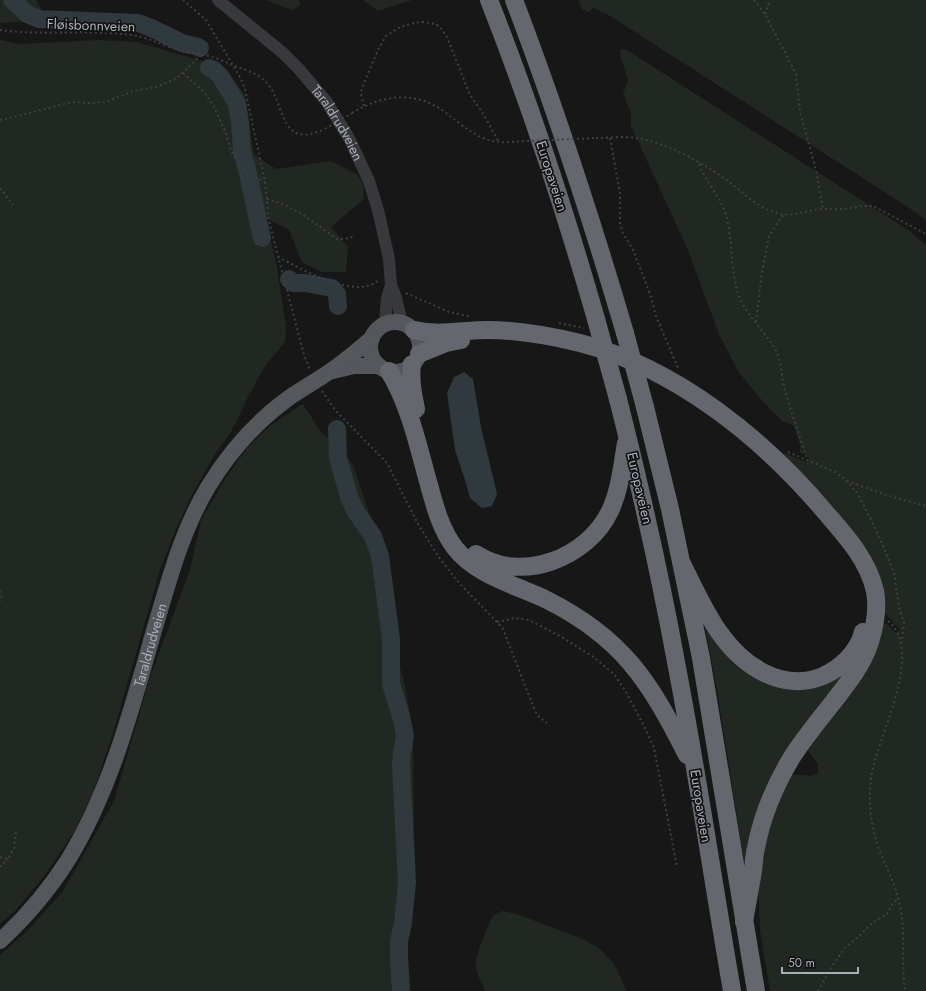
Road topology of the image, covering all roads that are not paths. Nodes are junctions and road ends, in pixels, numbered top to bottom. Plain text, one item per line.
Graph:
1 (218, 0) edge
2 (489, 0) edge
3 (514, 0) edge
4 (391, 285) junction
5 (385, 324) junction
6 (408, 327) junction
7 (372, 338) junction
8 (416, 359) junction
9 (384, 368) junction
10 (328, 373) junction
11 (628, 436) junction
12 (681, 562) junction
13 (696, 773) junction
14 (744, 922) junction
15 (0, 941) edge
16 (732, 991) edge
17 (756, 991) edge

1 - 4 street, Taraldrudveien
2 - 11 highway, Europaveien, bridge
3 - 12 highway, Europaveien, bridge
4 - 5 street, Taraldrudveien
4 - 6 street, Taraldrudveien
5 - 6 main road
5 - 7 main road
6 - 8 main road
6 - 14 highway
7 - 9 main road
7 - 10 main road, Taraldrudveien
8 - 9 main road
8 - 11 highway
8 - 12 highway
9 - 10 main road, Taraldrudveien
9 - 13 highway
10 - 15 main road, Taraldrudveien
11 - 13 highway, Europaveien
12 - 14 highway, Europaveien
13 - 16 highway, Europaveien
14 - 17 highway, Europaveien

